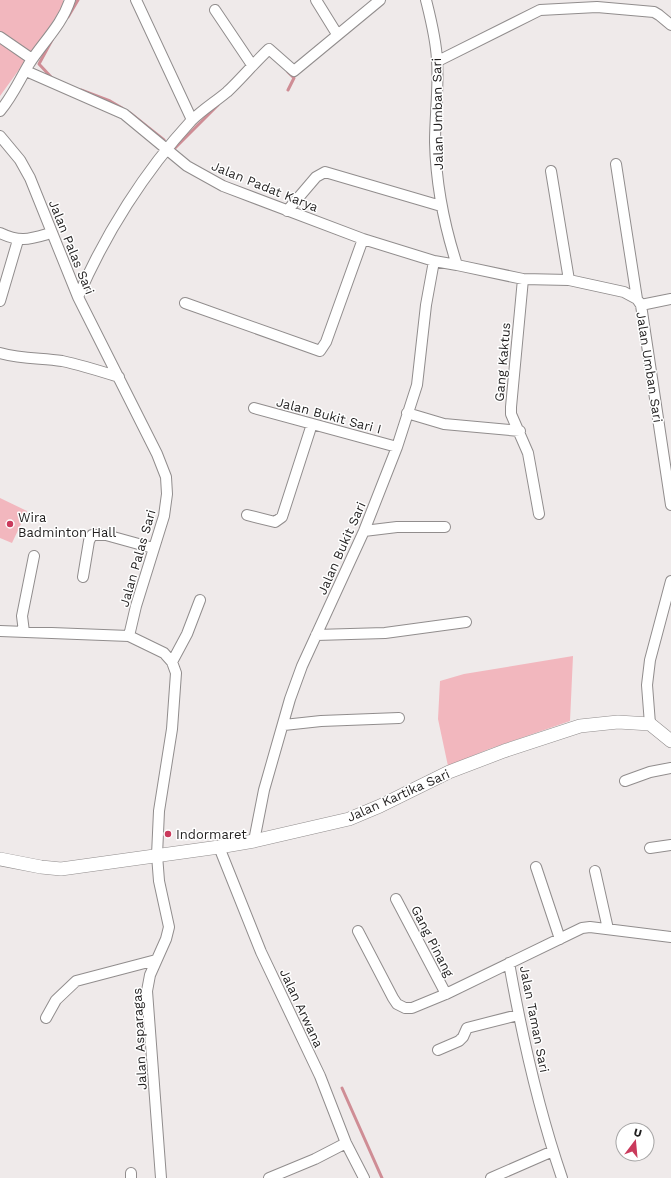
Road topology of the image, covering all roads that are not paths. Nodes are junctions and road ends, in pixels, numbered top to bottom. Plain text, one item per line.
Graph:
1 (70, 0) edge
2 (136, 0) edge
3 (316, 0) edge
4 (380, 0) edge
5 (426, 0) edge
6 (572, 4) edge
7 (215, 10) dead end
8 (671, 25) edge
9 (337, 34) junction
10 (0, 37) edge
11 (32, 59) junction
12 (438, 61) junction
13 (252, 65) junction
14 (26, 71) junction
15 (0, 111) edge
16 (192, 120) junction
17 (0, 136) edge
18 (167, 150) junction
19 (616, 164) dead end
20 (551, 171) dead end
21 (441, 206) junction
22 (287, 211) junction
23 (0, 233) edge
24 (51, 233) junction
25 (363, 239) junction
26 (18, 240) junction
27 (434, 261) junction
28 (457, 265) junction
29 (523, 279) junction
30 (569, 280) junction
31 (78, 297) junction
32 (671, 299) edge
33 (0, 301) edge
34 (639, 302) junction
35 (185, 303) dead end
36 (0, 353) edge
37 (119, 377) junction
38 (254, 408) dead end
39 (407, 413) junction
40 (312, 424) junction
41 (520, 431) junction
42 (397, 446) junction
43 (671, 505) edge
44 (539, 514) dead end
45 (247, 515) dead end
46 (445, 526) dead end
47 (364, 531) junction
48 (153, 548) junction
49 (34, 556) dead end
50 (83, 577) dead end
51 (671, 581) edge
52 (200, 600) dead end
53 (466, 622) dead end
54 (0, 631) edge
55 (24, 632) junction
56 (129, 636) junction
57 (316, 636) junction
58 (172, 662) junction
59 (399, 718) dead end
60 (650, 724) junction
61 (284, 725) junction
62 (671, 741) edge
63 (671, 768) edge
64 (625, 781) dead end
65 (254, 841) junction
66 (671, 845) edge
67 (219, 847) junction
68 (650, 848) dead end
69 (157, 855) junction
70 (0, 859) edge
71 (536, 867) dead end
72 (595, 872) dead end
73 (396, 899) dead end
74 (608, 929) junction
75 (358, 931) dead end
76 (671, 937) edge
77 (560, 939) junction
78 (156, 960) junction
79 (509, 963) junction
80 (446, 994) junction
81 (518, 1015) junction
82 (46, 1018) dead end
83 (438, 1050) dead end
84 (346, 1143) junction
85 (552, 1150) junction
86 (161, 1178) edge
87 (269, 1178) edge
88 (364, 1178) edge
89 (493, 1178) edge
90 (562, 1178) edge

1 - 11 street
2 - 16 street
3 - 9 street
4 - 9 street
5 - 12 street, Jalan Umban Sari
6 - 8 street
6 - 12 street
7 - 13 street
9 - 13 street
10 - 11 street
11 - 14 street
12 - 21 street, Jalan Umban Sari
13 - 16 street
14 - 15 street
14 - 18 street, Jalan Padat Karya
16 - 18 street
17 - 24 street, Jalan Palas Sari
18 - 22 street, Jalan Padat Karya
18 - 31 street
19 - 34 street
20 - 30 street
21 - 22 street
21 - 28 street, Jalan Umban Sari
22 - 25 street, Jalan Padat Karya
23 - 26 street
24 - 26 street
24 - 31 street, Jalan Palas Sari
25 - 27 street, Jalan Padat Karya
25 - 35 street
26 - 33 street
27 - 28 street, Jalan Padat Karya
27 - 39 street, Jalan Bukit Sari
28 - 29 street, Jalan Umban Sari
29 - 30 street, Jalan Umban Sari
29 - 41 street, Gang Kaktus
30 - 34 street, Jalan Umban Sari
31 - 37 street, Jalan Palas Sari
32 - 34 street
34 - 43 street, Jalan Umban Sari
36 - 37 street
37 - 48 street, Jalan Palas Sari
38 - 40 street, Jalan Bukit Sari I
39 - 41 street
39 - 42 street, Jalan Bukit Sari
40 - 42 street, Jalan Bukit Sari I
40 - 45 street
41 - 44 street, Gang Kaktus
42 - 47 street, Jalan Bukit Sari
46 - 47 street
47 - 57 street, Jalan Bukit Sari
48 - 50 street
48 - 56 street, Jalan Palas Sari
49 - 55 street
51 - 60 street
52 - 58 street
53 - 57 street
54 - 55 street
55 - 56 street
56 - 58 street
57 - 61 street, Jalan Bukit Sari
58 - 69 street
59 - 61 street
60 - 62 main road
60 - 65 main road, Jalan Kartika Sari
61 - 65 street, Jalan Bukit Sari
63 - 64 street
65 - 67 main road, Jalan Kartika Sari
66 - 68 street
67 - 69 main road, Jalan Kartika Sari
67 - 84 street, Jalan Arwana
69 - 70 main road, Jalan Kartika Sari
69 - 78 street, Jalan Asparagas
71 - 77 street
72 - 74 street
73 - 80 street, Gang Pinang
74 - 76 street, Jalan Taman Sari
74 - 77 street, Jalan Taman Sari
75 - 80 street
77 - 79 street, Jalan Taman Sari
78 - 82 street
78 - 86 street, Jalan Asparagas
79 - 80 street
79 - 81 street, Jalan Taman Sari
81 - 83 street
81 - 85 street, Jalan Taman Sari
84 - 87 street
84 - 88 street, Jalan Arwana
85 - 89 street
85 - 90 street, Jalan Taman Sari

